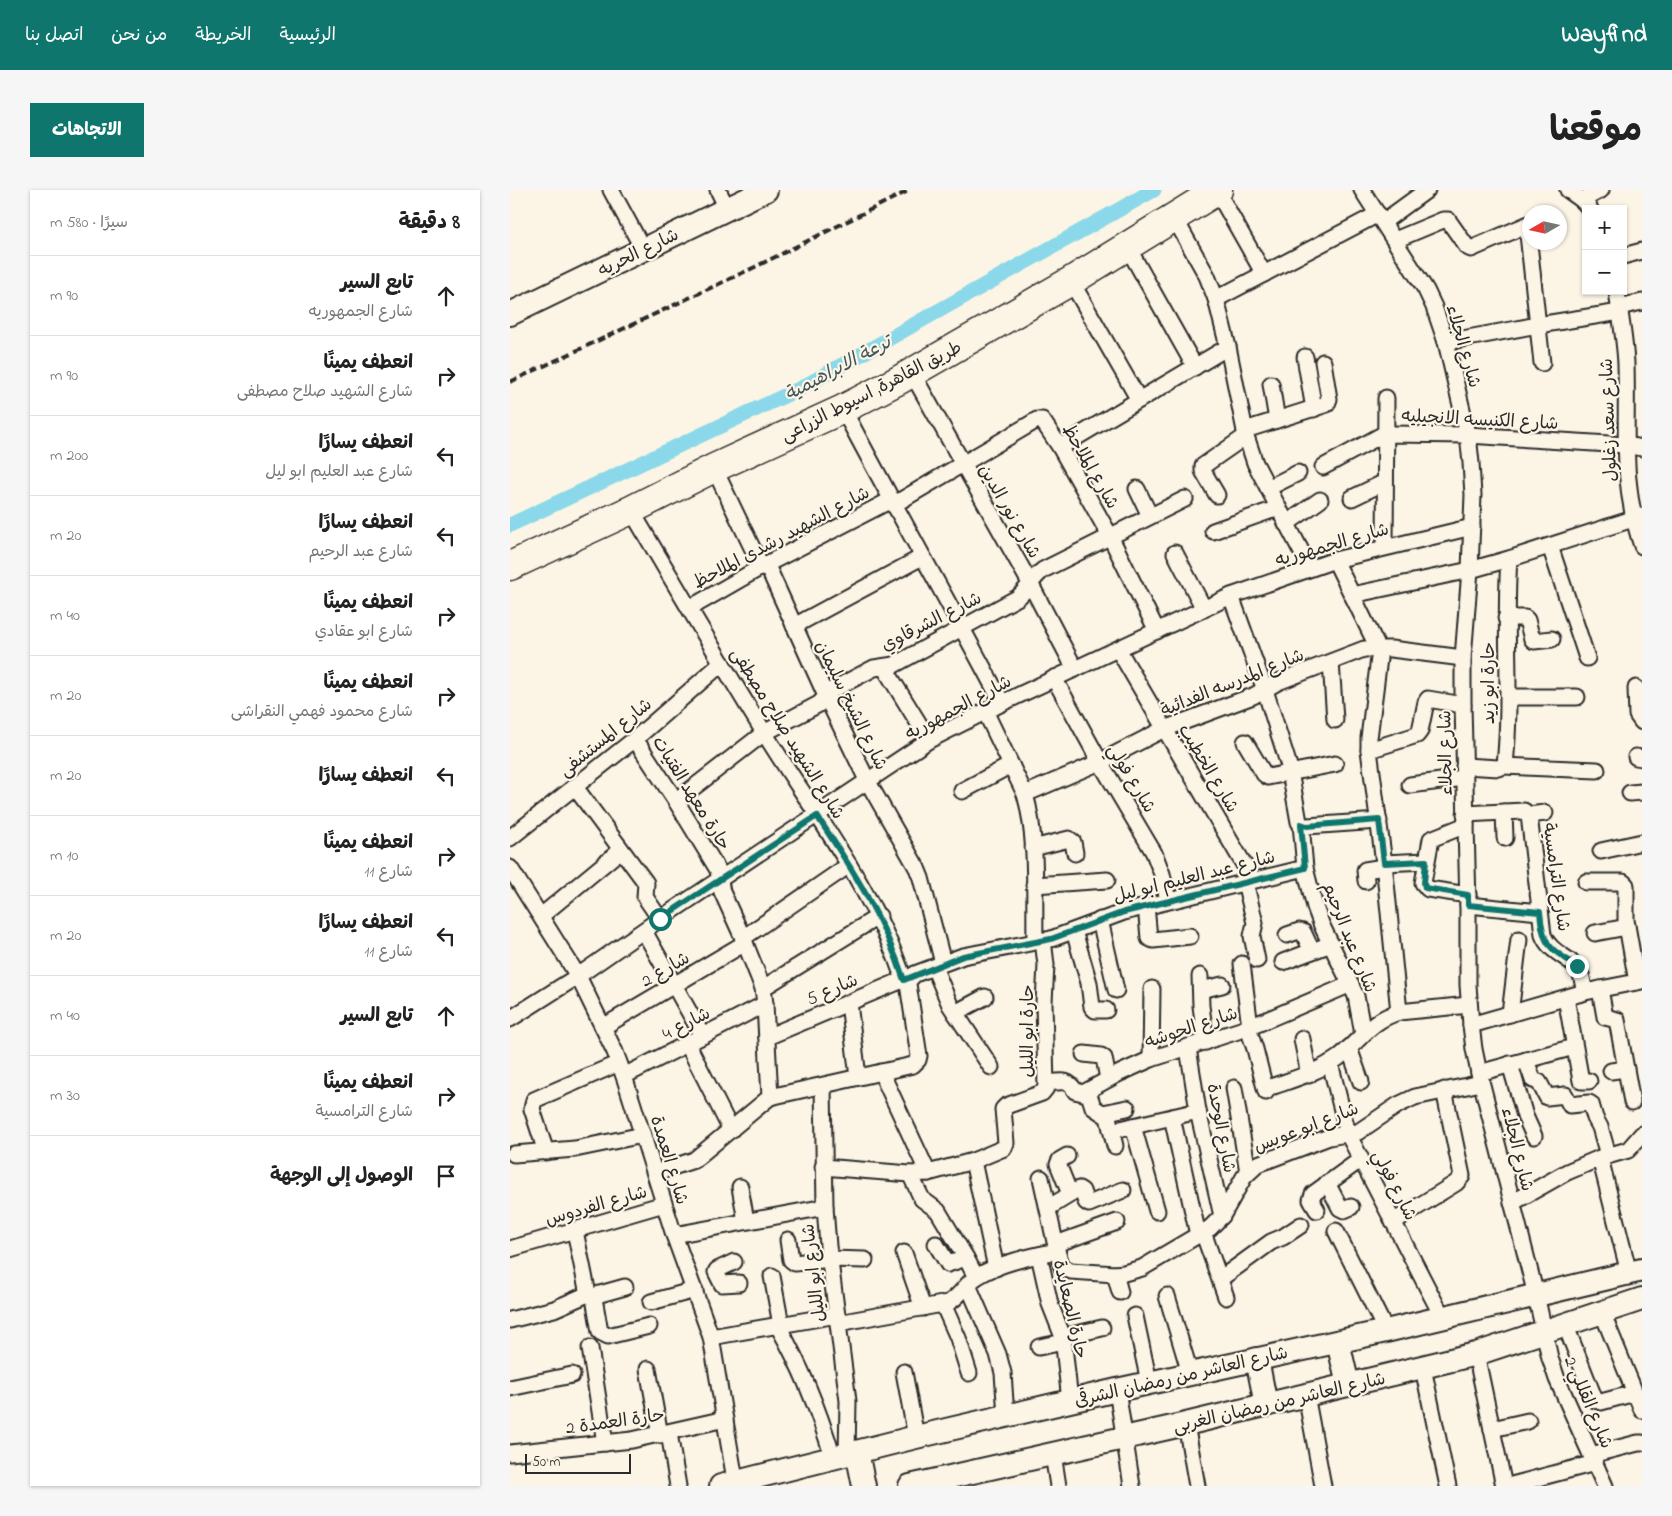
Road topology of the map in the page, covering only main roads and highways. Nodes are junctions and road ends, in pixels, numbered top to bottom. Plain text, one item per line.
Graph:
1 (1217, 190) edge
2 (510, 566) edge

1 - 2 highway, طريق القاهرة, اسيوط الزراعى

